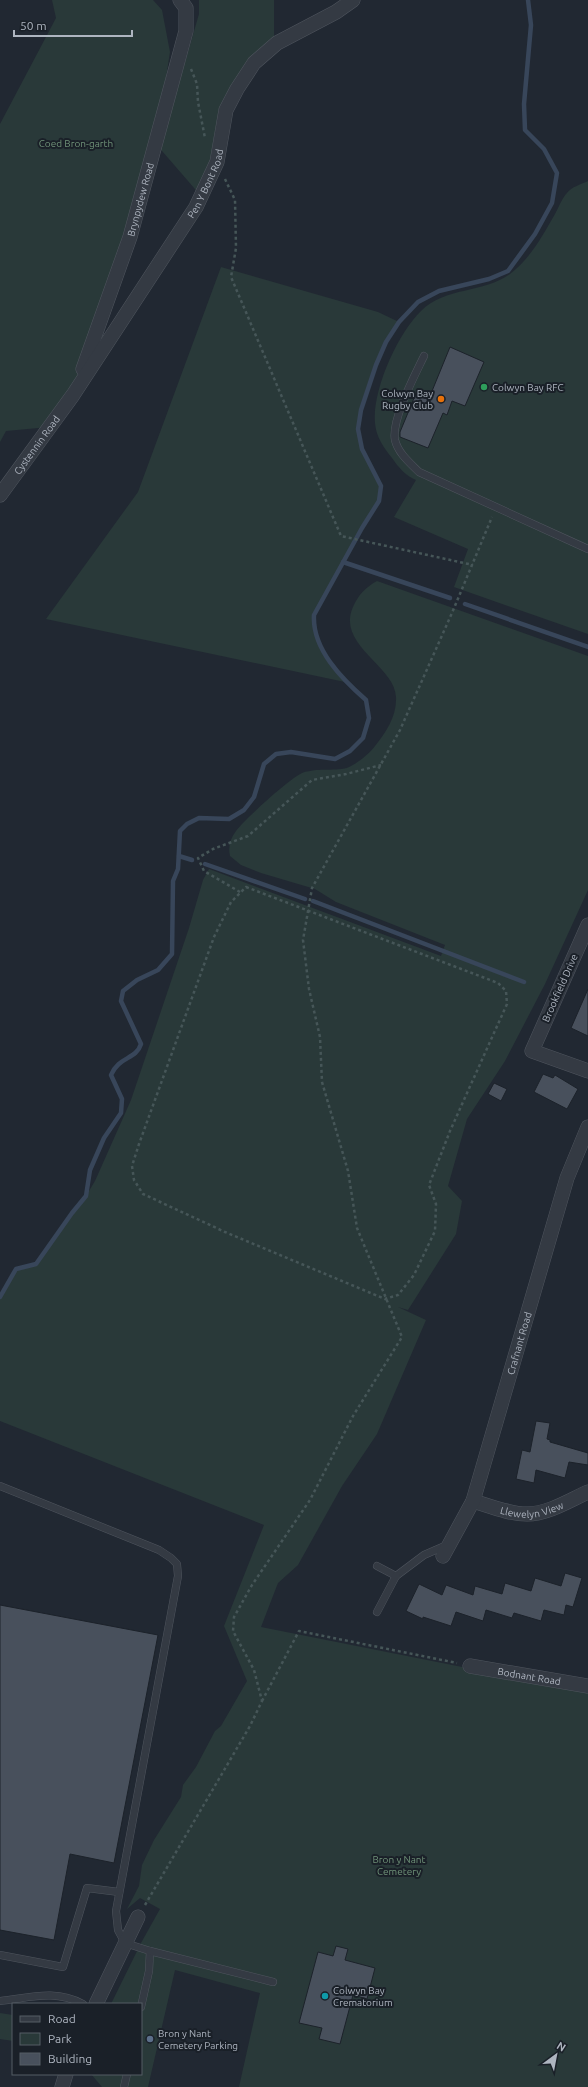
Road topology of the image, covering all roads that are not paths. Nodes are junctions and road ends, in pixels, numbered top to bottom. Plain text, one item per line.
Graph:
1 (354, 0) edge
2 (185, 3) edge
3 (424, 356) dead end
4 (72, 395) junction
5 (0, 495) edge
6 (588, 549) edge
7 (588, 925) edge
8 (588, 1071) edge
9 (588, 1127) edge
10 (0, 1486) edge
11 (588, 1492) edge
12 (473, 1501) junction
13 (445, 1551) joint
14 (377, 1566) dead end
15 (396, 1576) junction
16 (377, 1612) dead end
17 (470, 1666) road end
18 (588, 1686) edge
19 (120, 1892) junction
20 (138, 1917) road end
21 (125, 1943) junction
22 (150, 1951) junction
23 (0, 1955) edge
24 (272, 1982) dead end
25 (0, 2001) edge
26 (80, 2003) edge
27 (96, 2003) edge
28 (142, 2003) edge
29 (66, 2075) edge
30 (127, 2075) edge
31 (62, 2087) edge
32 (124, 2087) edge

1 - 4 street, Pen Y Bont Road
2 - 4 street, Brynpydew Road
3 - 6 lane
4 - 5 street, Cystennin Road
7 - 8 street, Brookfield Drive
9 - 12 street, Crafnant Road
10 - 19 lane
11 - 12 street, Llewelyn View
12 - 13 street, Crafnant Road
13 - 15 lane
14 - 15 lane
15 - 16 lane
17 - 18 street, Bodnant Road
19 - 21 lane
19 - 23 lane
20 - 21 street
21 - 22 lane
21 - 27 street
22 - 24 lane
22 - 28 lane
25 - 26 lane
29 - 31 street
30 - 32 lane

